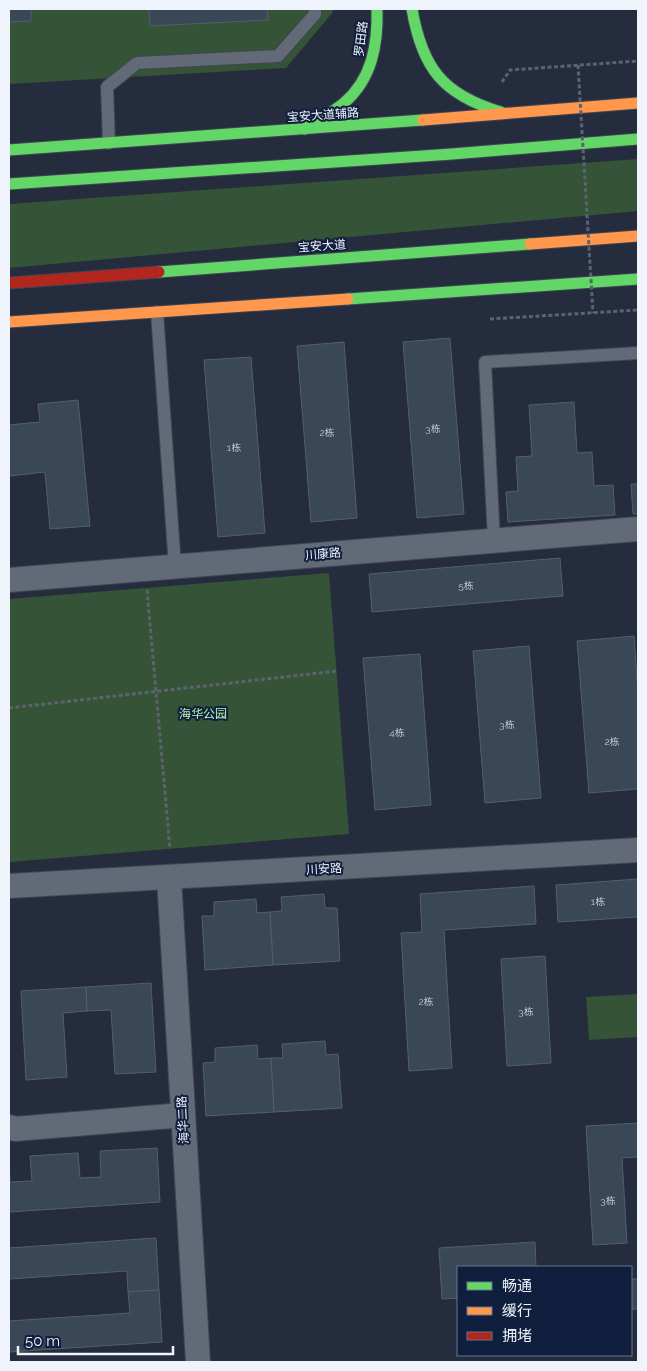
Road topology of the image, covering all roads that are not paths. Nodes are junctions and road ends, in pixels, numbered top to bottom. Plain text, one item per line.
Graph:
1 (315, 9) edge
2 (377, 9) edge
3 (412, 9) edge
4 (638, 103) edge
5 (507, 114) junction
6 (303, 130) junction
7 (638, 139) edge
8 (109, 143) junction
9 (9, 150) edge
10 (9, 184) edge
11 (638, 236) edge
12 (638, 279) edge
13 (9, 283) edge
14 (157, 312) junction
15 (9, 322) edge
16 (638, 353) edge
17 (638, 529) edge
18 (494, 541) junction
19 (175, 566) junction
20 (9, 580) edge
21 (638, 850) edge
22 (169, 878) junction
23 (9, 886) edge
24 (183, 1115) junction
25 (9, 1127) edge
26 (198, 1362) edge

1 - 8 lane
2 - 6 main road, 罗田路
3 - 5 main road
4 - 5 main road, 宝安大道辅路
5 - 6 main road, 宝安大道辅路
6 - 8 main road, 宝安大道辅路
7 - 10 main road
8 - 9 main road, 宝安大道辅路
11 - 13 main road, 宝安大道
12 - 14 main road
14 - 15 main road
14 - 19 lane
16 - 18 lane
17 - 18 street, 川康路
18 - 19 street, 川康路
19 - 20 street, 川康路
21 - 22 street, 川安路
22 - 23 street, 川安路
22 - 24 street, 海华二路
24 - 25 street
24 - 26 street, 海华二路

